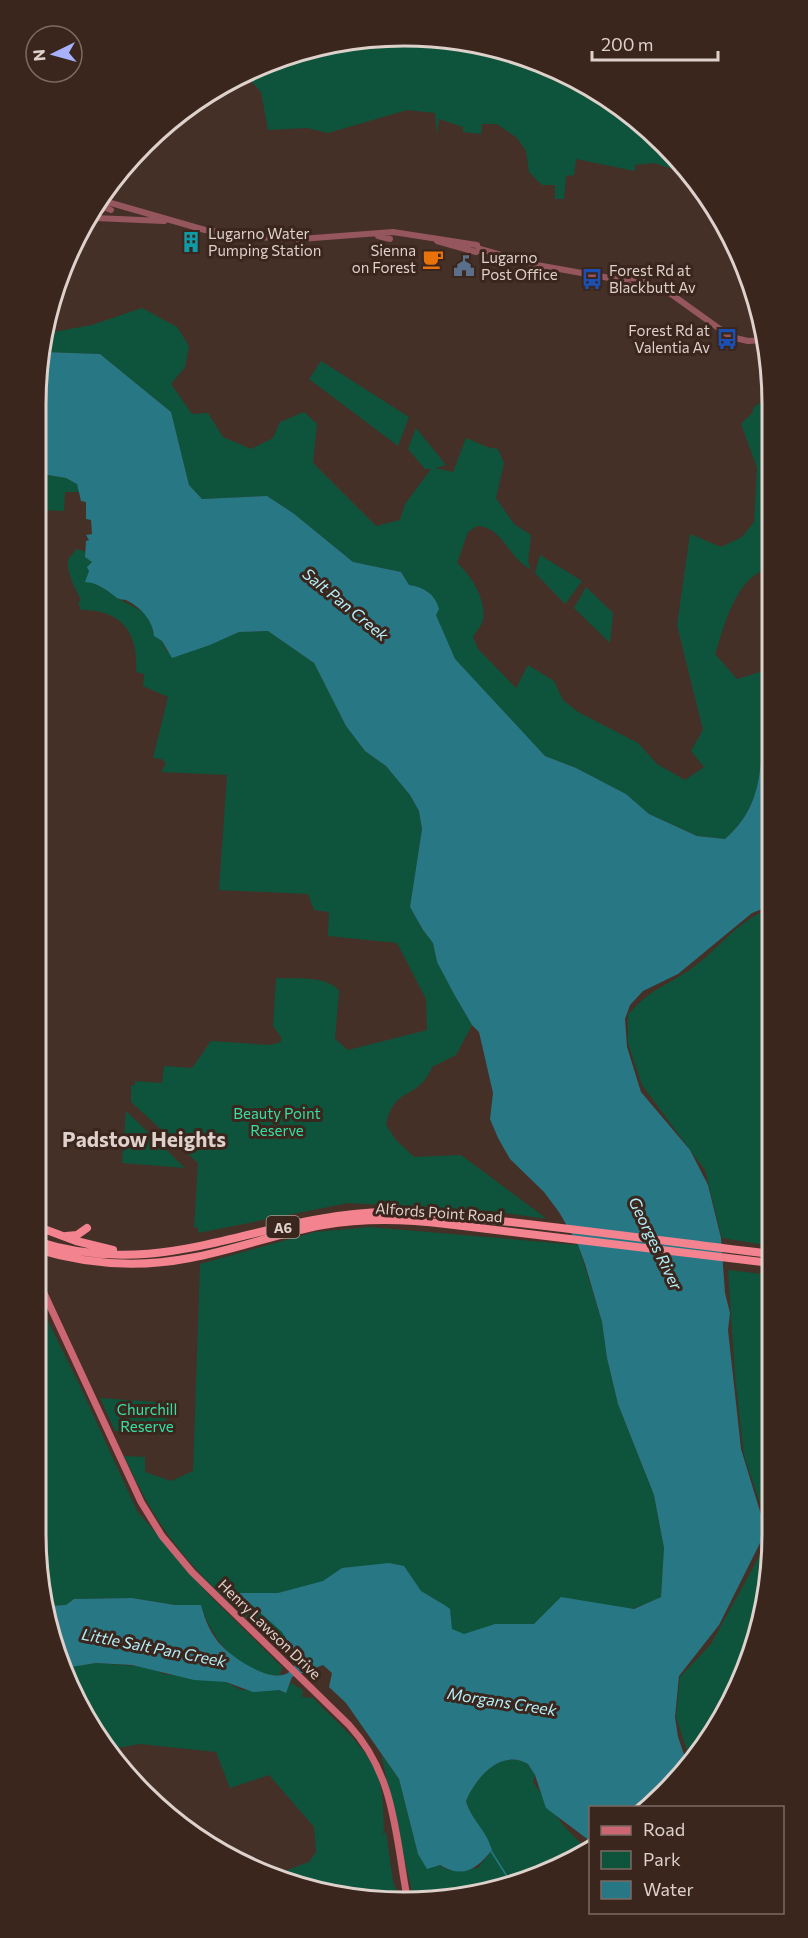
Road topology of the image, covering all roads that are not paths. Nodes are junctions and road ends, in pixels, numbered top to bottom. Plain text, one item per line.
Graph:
1 (108, 205) edge
2 (108, 217) junction
3 (99, 218) edge
4 (171, 220) junction
5 (756, 341) edge
6 (87, 1228) dead end
7 (524, 1228) junction
8 (46, 1230) edge
9 (51, 1232) junction
10 (46, 1247) edge
11 (190, 1250) junction
12 (46, 1252) edge
13 (762, 1253) edge
14 (762, 1262) edge
15 (46, 1298) edge
16 (46, 1308) edge
17 (87, 1388) junction
18 (406, 1892) edge

1 - 2 street
1 - 4 street
2 - 3 street
2 - 4 street
4 - 5 street
6 - 9 highway
7 - 11 highway, Alfords Point Road / A6
7 - 12 highway, Alfords Point Road / A6
7 - 13 highway, Alfords Point Road / A6
7 - 14 highway, Alfords Point Road / A6
8 - 9 highway, A6
9 - 11 highway, A6
10 - 11 highway, Alfords Point Road / A6
15 - 17 main road, Henry Lawson Drive
16 - 17 main road, Henry Lawson Drive
17 - 18 main road, Henry Lawson Drive

